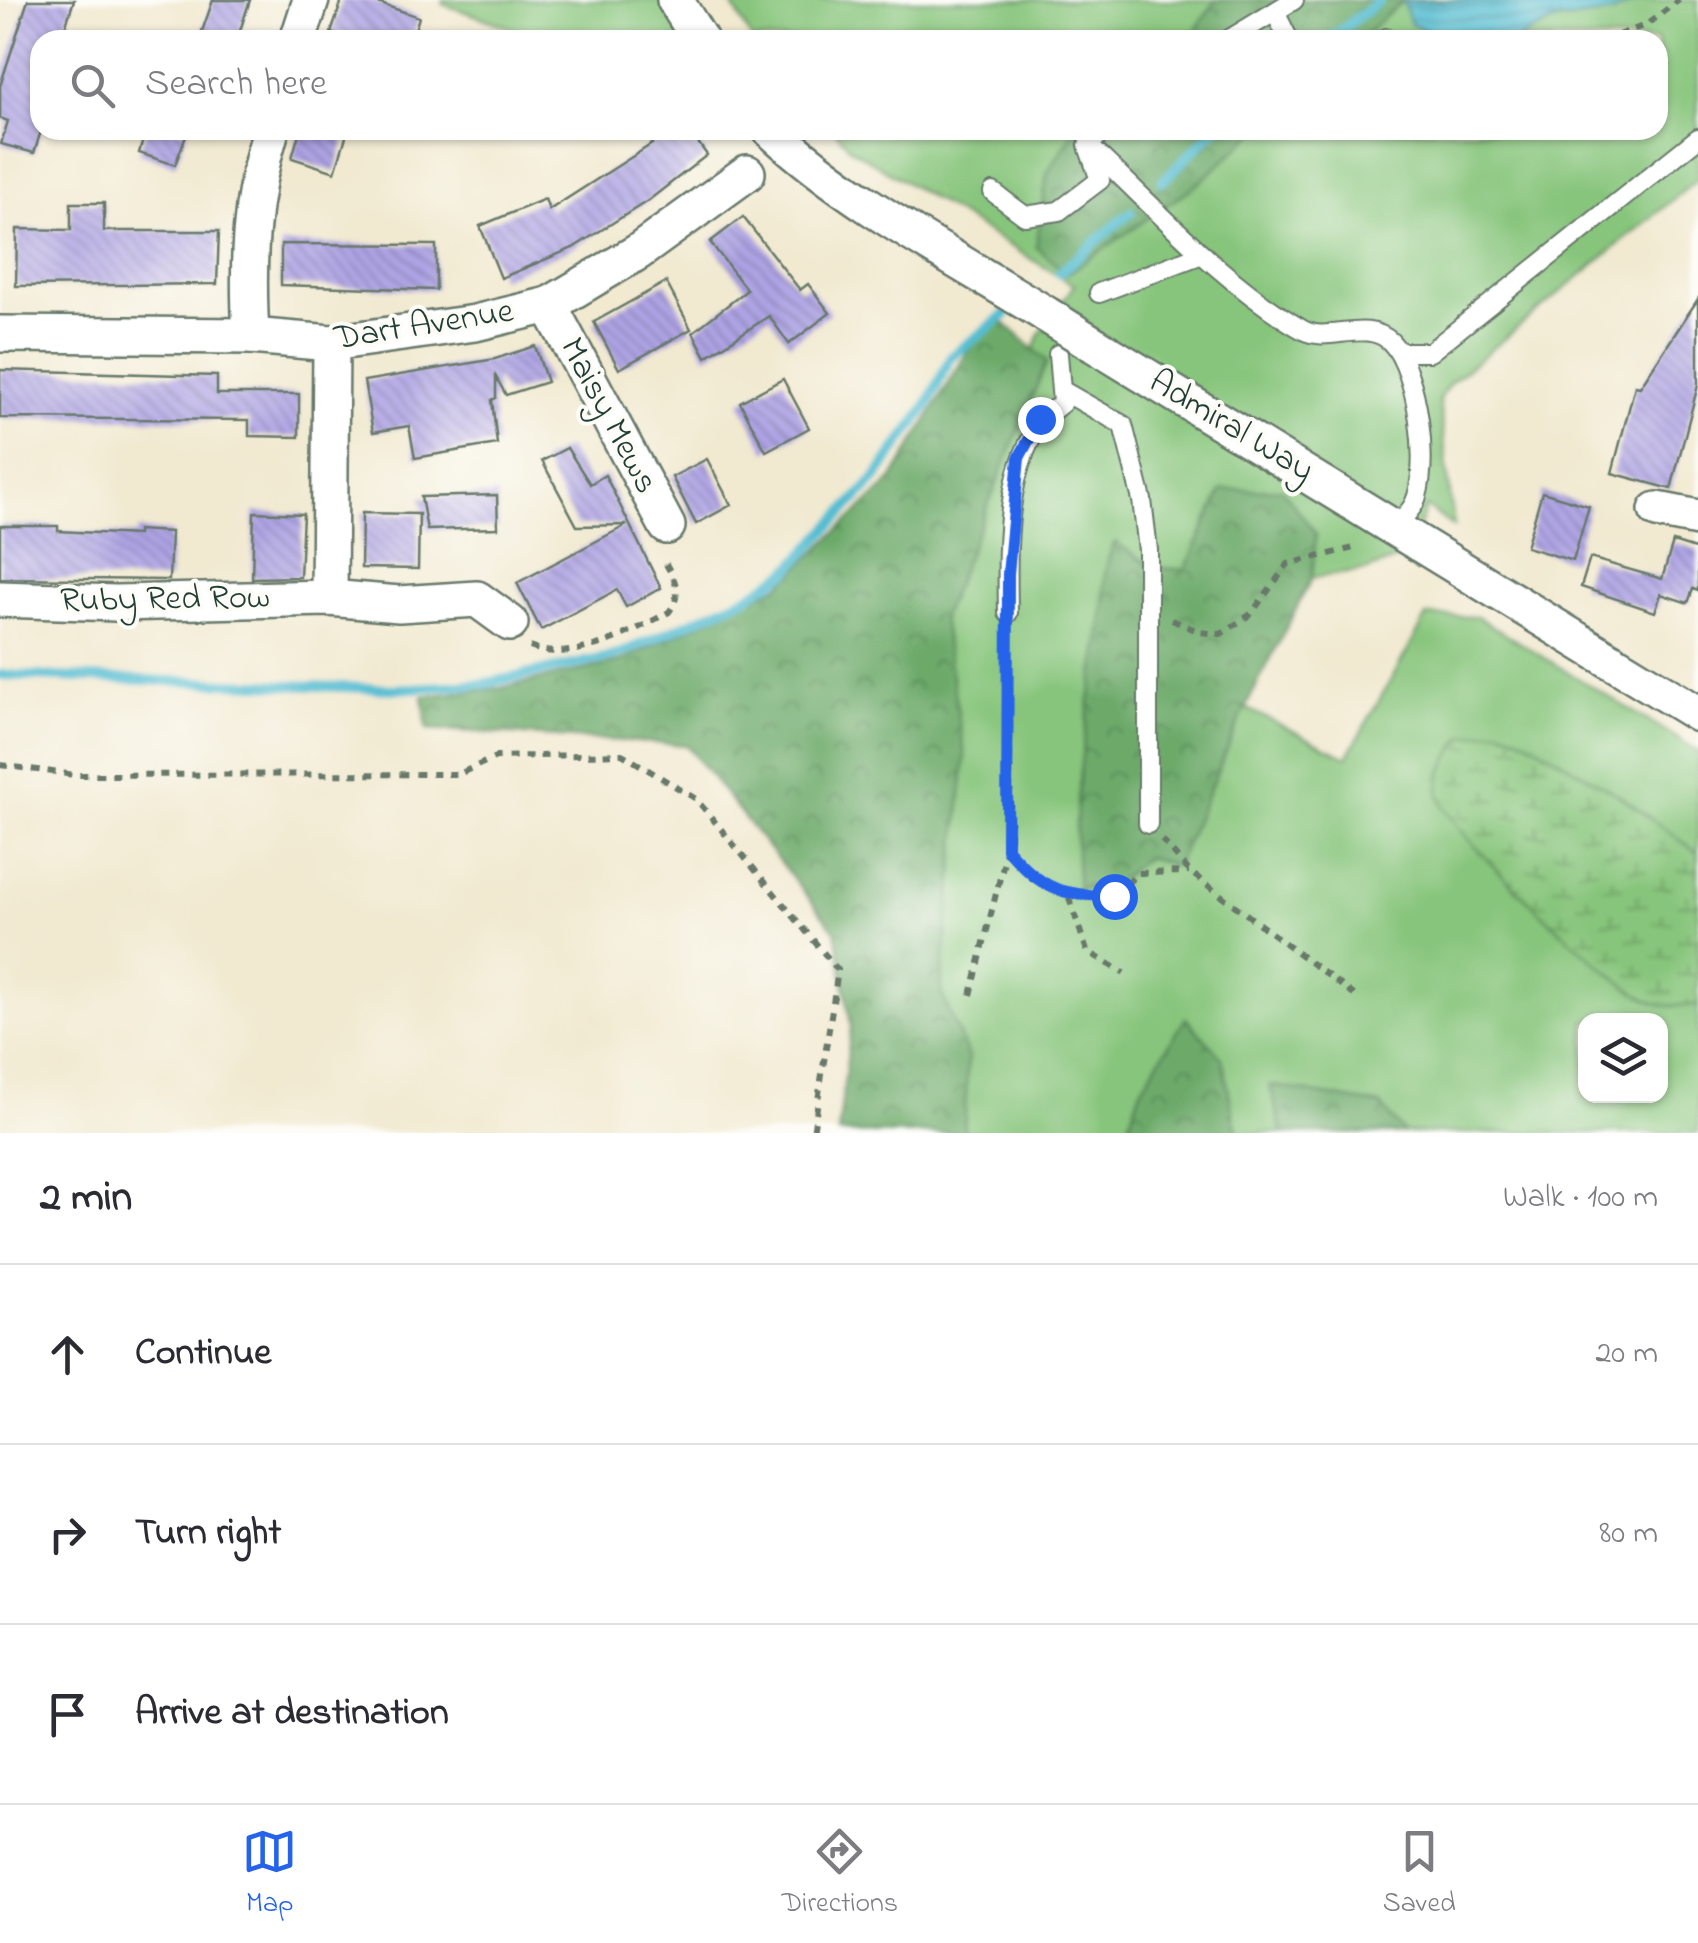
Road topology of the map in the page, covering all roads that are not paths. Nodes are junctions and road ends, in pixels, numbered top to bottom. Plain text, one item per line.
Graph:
1 (311, 0) edge
2 (676, 0) edge
3 (1294, 0) edge
4 (1275, 12) junction
5 (301, 30) edge
6 (694, 30) edge
7 (1245, 30) edge
8 (1284, 30) edge
9 (1698, 138) edge
10 (268, 140) edge
11 (782, 140) edge
12 (1094, 140) edge
13 (1088, 145) junction
14 (747, 173) dead end
15 (993, 192) dead end
16 (1202, 254) junction
17 (1099, 293) dead end
18 (548, 305) junction
19 (0, 334) edge
20 (251, 336) junction
21 (331, 343) junction
22 (1400, 352) junction
23 (1058, 354) dead end
24 (1064, 392) junction
25 (1656, 510) dead end
26 (1698, 518) edge
27 (666, 526) road end
28 (1394, 528) junction
29 (330, 598) junction
30 (0, 599) edge
31 (1008, 612) road end
32 (510, 623) road end
33 (1698, 714) edge
34 (1148, 824) road end

1 - 5 street
2 - 6 street
3 - 4 lane
4 - 7 lane
4 - 8 lane
9 - 22 lane
10 - 20 street
11 - 28 street, Admiral Way, bridge
12 - 13 lane
13 - 15 lane
13 - 16 lane
14 - 18 street, Dart Avenue
16 - 17 lane
16 - 22 lane
18 - 21 street, Dart Avenue
18 - 27 street, Maisy Mews
19 - 20 street, Dart Avenue
20 - 21 street, Dart Avenue
21 - 29 street
22 - 28 lane
23 - 24 lane
24 - 31 lane
24 - 34 lane
25 - 26 street
28 - 33 street, Admiral Way
29 - 30 street, Ruby Red Row
29 - 32 street, Ruby Red Row

